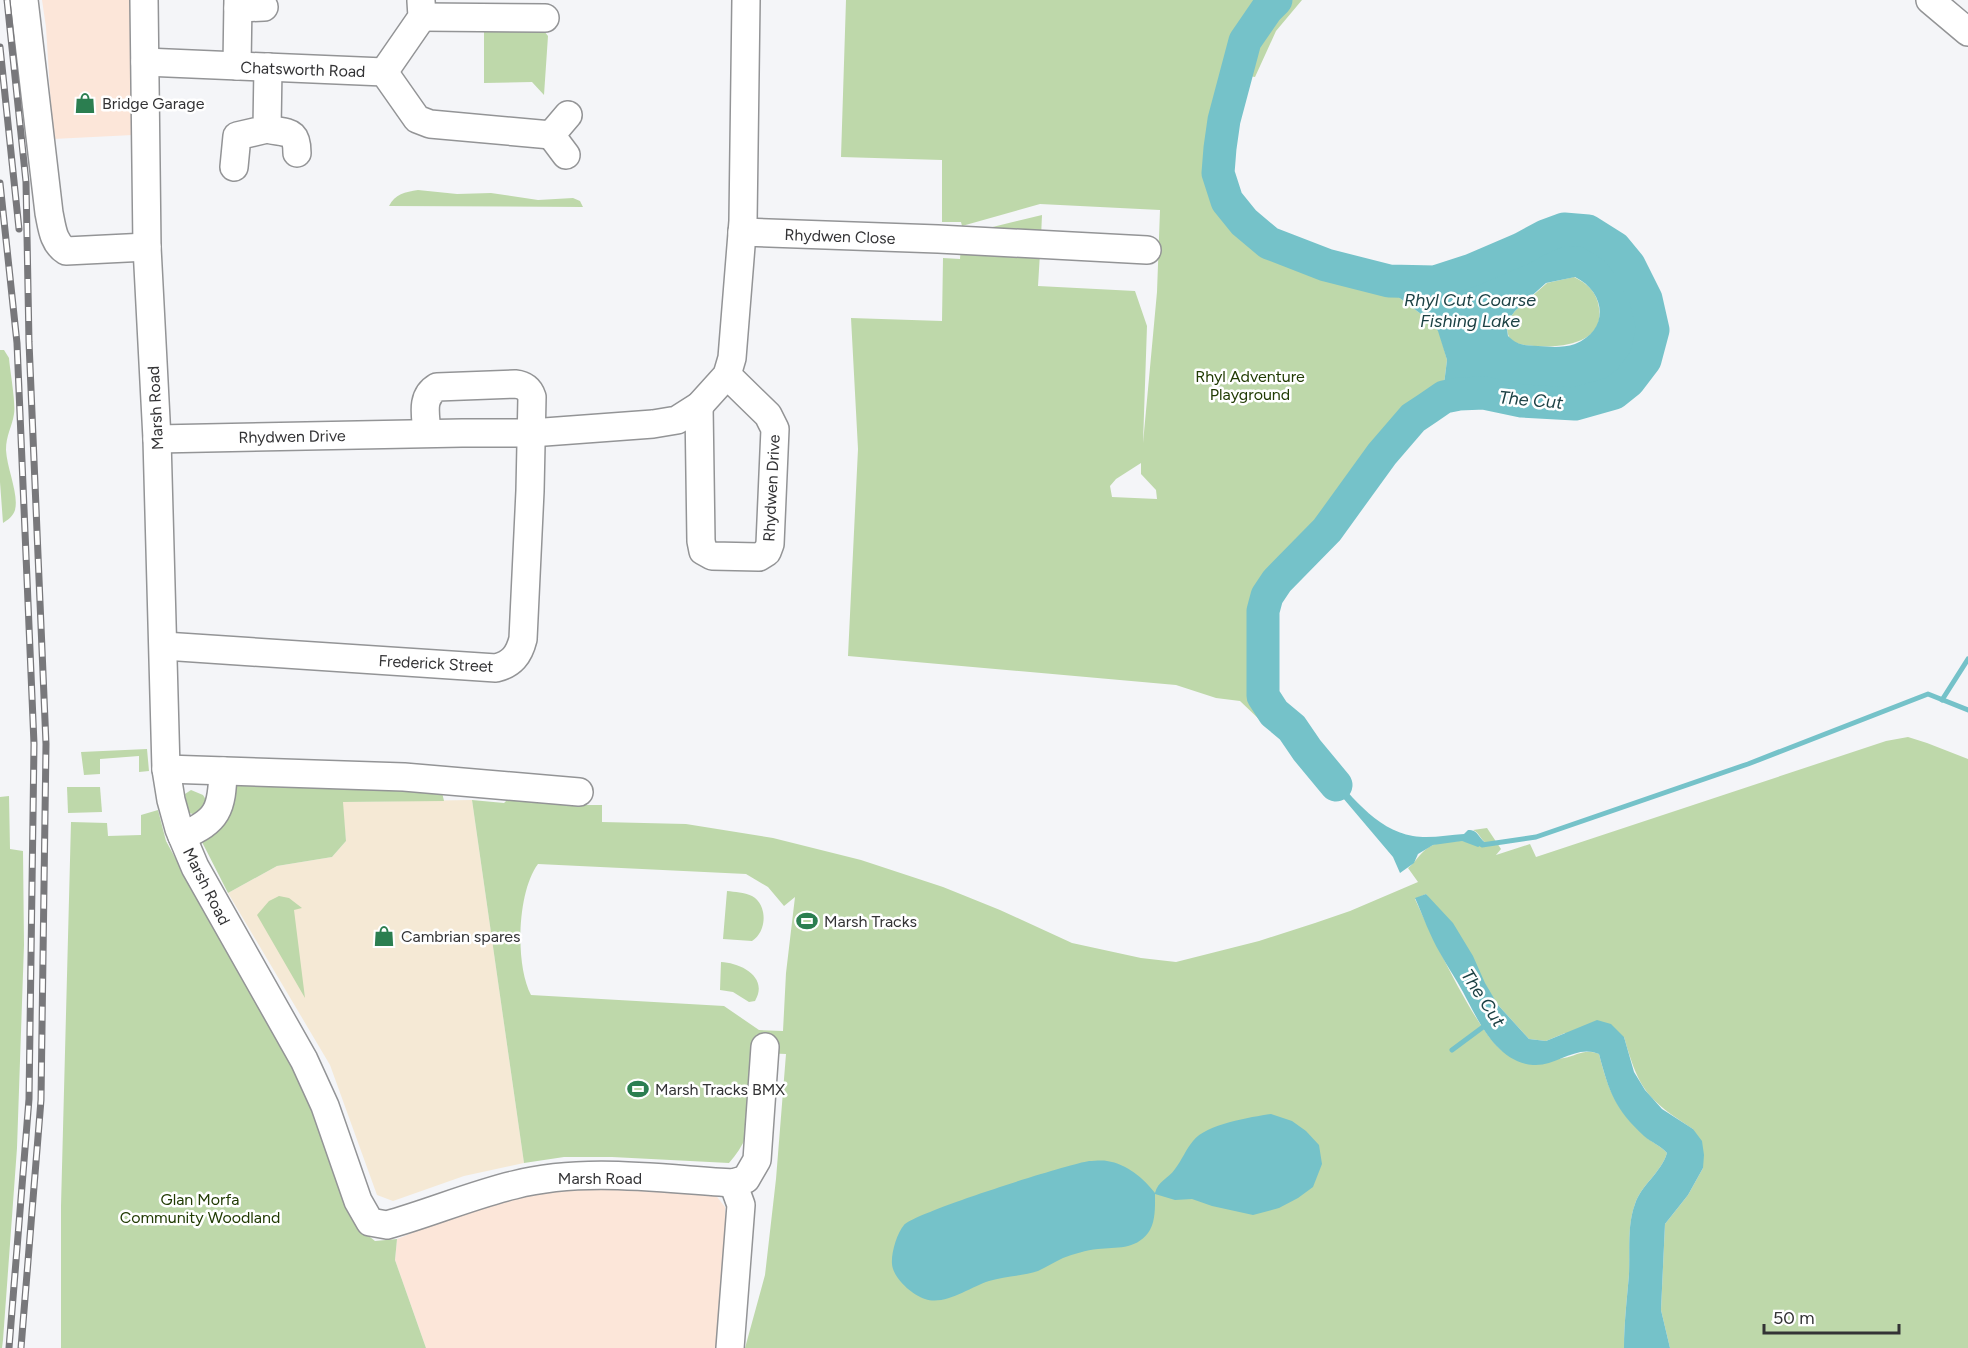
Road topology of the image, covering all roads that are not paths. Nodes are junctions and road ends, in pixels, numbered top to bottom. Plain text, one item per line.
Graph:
1 (24, 0) edge
2 (144, 0) edge
3 (746, 0) edge
4 (1930, 0) edge
5 (247, 5) edge
6 (421, 9) edge
7 (529, 12) edge
8 (1968, 32) edge
9 (145, 62) junction
10 (237, 66) junction
11 (268, 67) junction
12 (384, 72) junction
13 (568, 115) dead end
14 (267, 129) junction
15 (297, 153) dead end
16 (234, 167) dead end
17 (742, 232) junction
18 (147, 247) junction
19 (1147, 250) dead end
20 (727, 375) junction
21 (699, 406) junction
22 (427, 433) junction
23 (531, 433) junction
24 (157, 439) junction
25 (164, 646) junction
26 (166, 769) junction
27 (223, 771) junction
28 (579, 792) dead end
29 (182, 836) junction
30 (765, 1047) dead end
31 (734, 1183) junction
32 (730, 1348) edge

1 - 18 street
2 - 9 street, Marsh Road
3 - 17 street
4 - 8 street
5 - 10 street
6 - 7 street
6 - 12 street
9 - 10 street, Chatsworth Road
9 - 18 street, Marsh Road
10 - 11 street, Chatsworth Road
11 - 12 street, Chatsworth Road
11 - 14 street
12 - 13 street, Chatsworth Road
14 - 15 street
14 - 16 street
17 - 19 street, Rhydwen Close
17 - 20 street
18 - 24 street, Marsh Road
20 - 21 street, Rhydwen Drive
20 - 21 street, Rhydwen Drive
21 - 23 street, Rhydwen Drive
22 - 23 street, Rhydwen Drive
22 - 23 street
22 - 24 street, Rhydwen Drive
23 - 25 street, Frederick Street
24 - 25 street, Marsh Road
25 - 26 street, Marsh Road
26 - 27 street
26 - 29 street, Marsh Road
27 - 28 street
27 - 29 street
29 - 31 street, Marsh Road
30 - 31 street
31 - 32 street

